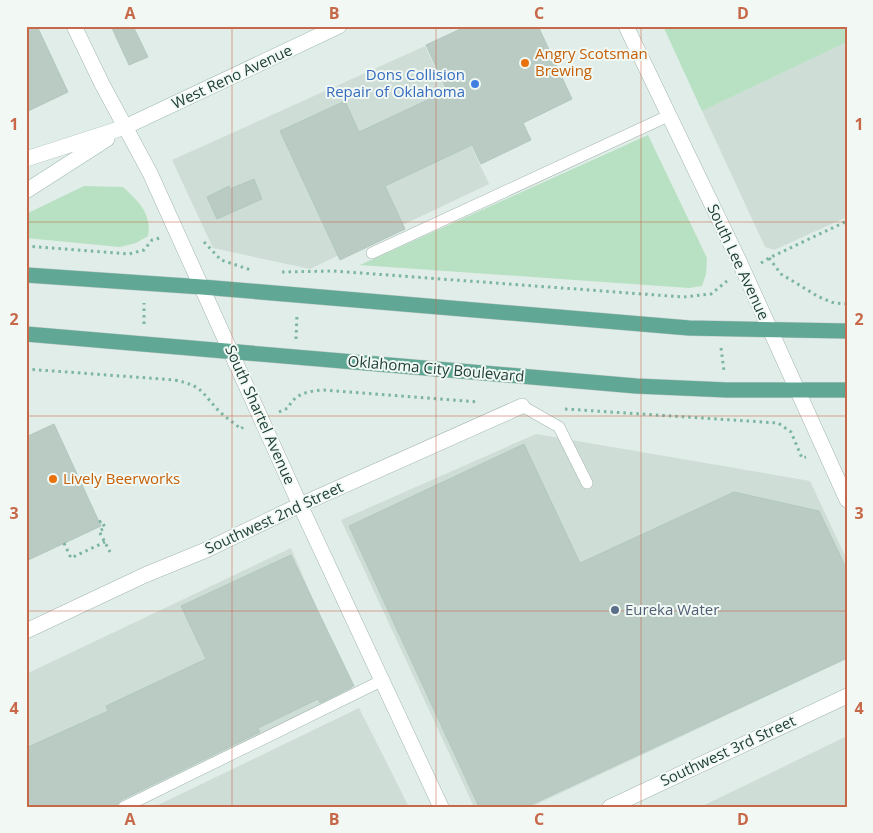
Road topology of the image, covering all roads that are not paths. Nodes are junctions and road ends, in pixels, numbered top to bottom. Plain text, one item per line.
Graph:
1 (74, 26) edge
2 (339, 26) edge
3 (626, 26) edge
4 (668, 116) junction
5 (125, 127) junction
6 (26, 159) edge
7 (26, 191) edge
8 (372, 253) dead end
9 (26, 275) edge
10 (202, 288) junction
11 (769, 329) junction
12 (847, 331) edge
13 (26, 334) edge
14 (231, 351) junction
15 (797, 389) junction
16 (847, 390) edge
17 (522, 406) joint
18 (587, 483) dead end
19 (847, 500) edge
20 (300, 505) junction
21 (26, 631) edge
22 (384, 680) junction
23 (847, 696) edge
24 (124, 807) edge
25 (441, 807) edge
26 (610, 807) edge

1 - 5 street, South Shartel Avenue
2 - 5 street, West Reno Avenue
3 - 4 street, South Lee Avenue
4 - 8 lane
4 - 11 street, South Lee Avenue
5 - 6 street, West Reno Avenue
5 - 7 street, West Reno Avenue
5 - 10 street, South Shartel Avenue
9 - 10 main road
10 - 11 main road
10 - 14 street, South Shartel Avenue
11 - 12 main road
11 - 15 street, South Lee Avenue
13 - 14 main road, Oklahoma City Boulevard
14 - 15 main road, Oklahoma City Boulevard
14 - 20 street, South Shartel Avenue
15 - 16 main road, Oklahoma City Boulevard
15 - 19 street, South Lee Avenue
17 - 18 lane
17 - 20 street, Southwest 2nd Street
20 - 21 street, Southwest 2nd Street
20 - 22 street, South Shartel Avenue
22 - 24 lane
22 - 25 street, South Shartel Avenue
23 - 26 street, Southwest 3rd Street

